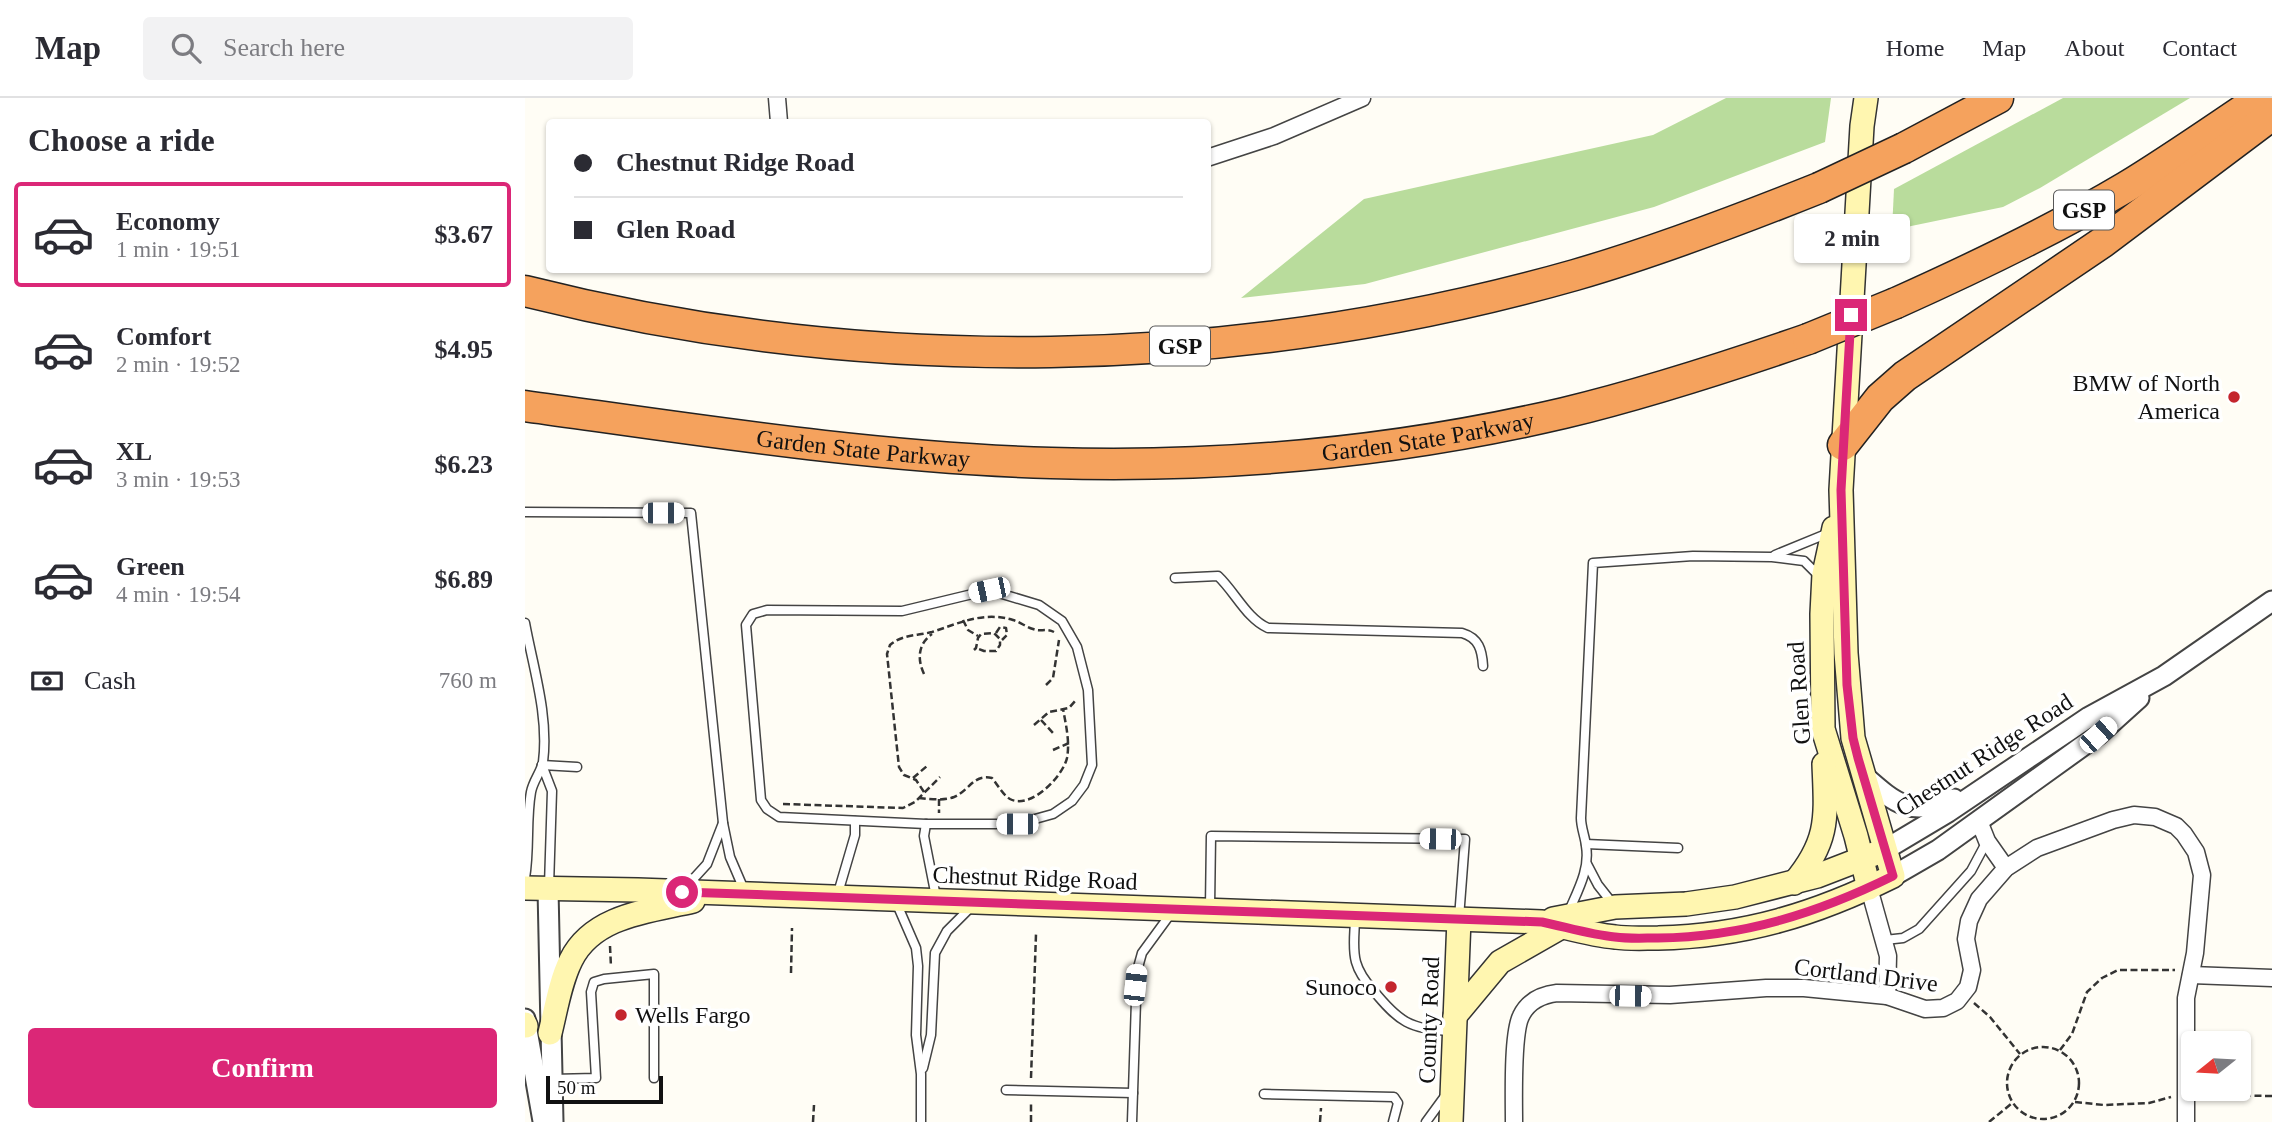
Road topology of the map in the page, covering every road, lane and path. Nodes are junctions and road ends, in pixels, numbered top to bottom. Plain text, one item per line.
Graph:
1 (777, 98) edge
2 (1866, 98) edge
3 (1998, 98) edge
4 (2261, 98) edge
5 (1352, 100) edge
6 (2272, 115) edge
7 (779, 119) edge
8 (1211, 157) edge
9 (525, 291) edge
10 (525, 407) edge
11 (1843, 445) junction
12 (1841, 490) junction
13 (525, 512) edge
14 (1833, 531) junction
15 (1772, 556) junction
16 (1175, 578) dead end
17 (1824, 580) junction
18 (2272, 601) edge
19 (963, 620) junction
20 (525, 623) edge
21 (934, 631) junction
22 (996, 633) junction
23 (978, 636) junction
24 (1059, 640) junction
25 (1000, 643) junction
26 (1066, 650) dead end
27 (996, 651) junction
28 (1000, 655) dead end
29 (1483, 666) dead end
30 (924, 674) dead end
31 (2164, 676) junction
32 (1046, 685) dead end
33 (1076, 698) dead end
34 (1063, 709) junction
35 (1041, 720) junction
36 (1034, 725) dead end
37 (1823, 729) junction
38 (1052, 735) dead end
39 (1069, 743) junction
40 (1053, 750) dead end
41 (542, 765) junction
42 (927, 766) dead end
43 (577, 767) dead end
44 (1863, 775) junction
45 (940, 777) dead end
46 (913, 778) junction
47 (1985, 788) junction
48 (924, 792) junction
49 (919, 798) junction
50 (771, 811) junction
51 (855, 821) junction
52 (1979, 821) junction
53 (723, 823) junction
54 (926, 824) junction
55 (1987, 841) junction
56 (1586, 844) junction
57 (1678, 848) dead end
58 (1886, 849) junction
59 (1862, 860) junction
60 (1587, 864) junction
61 (2006, 868) junction
62 (1893, 876) junction
63 (525, 878) edge
64 (1794, 883) junction
65 (525, 888) edge
66 (1869, 888) junction
67 (548, 889) junction
68 (682, 892) junction
69 (719, 894) junction
70 (747, 895) junction
71 (837, 897) junction
72 (895, 898) junction
73 (936, 900) junction
74 (976, 902) junction
75 (1615, 906) junction
76 (1174, 910) junction
77 (1210, 910) junction
78 (1355, 915) junction
79 (1459, 919) junction
80 (1557, 921) junction
81 (792, 928) dead end
82 (1036, 934) dead end
83 (1885, 940) junction
84 (791, 972) dead end
85 (2191, 975) junction
86 (2272, 978) edge
87 (1963, 995) junction
88 (1887, 996) junction
89 (525, 1023) edge
90 (1455, 1024) junction
91 (550, 1033) junction
92 (2060, 1050) junction
93 (2020, 1054) junction
94 (922, 1074) junction
95 (654, 1078) dead end
96 (543, 1079) junction
97 (1453, 1086) junction
98 (1006, 1090) dead end
99 (1031, 1090) junction
100 (1133, 1093) junction
101 (1264, 1094) dead end
102 (1321, 1096) junction
103 (2012, 1103) junction
104 (814, 1105) dead end
105 (543, 1122) edge
106 (552, 1122) edge
107 (813, 1122) edge
108 (921, 1122) edge
109 (1031, 1122) edge
110 (1132, 1122) edge
111 (1320, 1122) edge
112 (1393, 1122) edge
113 (1426, 1122) edge
114 (1451, 1122) edge
115 (1514, 1122) edge
116 (1989, 1122) edge
117 (2186, 1122) edge

1 - 7 street
2 - 11 main road, Glen Road
3 - 9 highway, GSP, bridge
4 - 10 highway, Garden State Parkway / GSP, bridge
5 - 8 street
6 - 11 highway
11 - 12 main road, Glen Road
12 - 14 main road, Glen Road
12 - 44 main road, Glen Road
13 - 53 lane
14 - 15 lane
14 - 17 main road, Glen Road
15 - 17 lane
15 - 56 lane
16 - 29 lane
17 - 37 main road, Glen Road
18 - 31 street, Chestnut Ridge Road
19 - 21 path
19 - 23 path
19 - 24 path
20 - 41 lane
21 - 30 path
21 - 46 path
22 - 23 path
22 - 25 path
22 - 25 path
23 - 27 path
24 - 26 path
24 - 32 path
25 - 27 path
27 - 28 path
31 - 47 street, Chestnut Ridge Road
31 - 52 street, Chestnut Ridge Road
33 - 34 path
34 - 35 path
34 - 39 path
35 - 36 path
35 - 38 path
37 - 59 main road, Glen Road
37 - 64 main road
39 - 40 path
39 - 49 path
41 - 43 lane
41 - 63 lane
41 - 67 lane
42 - 46 path
44 - 47 street
44 - 58 main road, Glen Road
45 - 48 path
46 - 48 path
47 - 58 street, Chestnut Ridge Road
48 - 49 path
49 - 50 path
50 - 51 lane
50 - 54 lane
51 - 54 lane
51 - 71 lane
52 - 55 street
52 - 62 street, Chestnut Ridge Road
53 - 68 lane
53 - 70 lane
54 - 73 lane
55 - 61 street
55 - 83 lane
56 - 57 lane
56 - 60 lane
58 - 59 main road, Chestnut Ridge Road
58 - 62 main road, Glen Road
59 - 64 main road, Chestnut Ridge Road
59 - 66 main road, Glen Road
60 - 75 lane
60 - 80 lane
61 - 85 street, Cortland Drive
61 - 87 street, Cortland Drive
62 - 66 main road, Chestnut Ridge Road
64 - 75 main road, Chestnut Ridge Road
65 - 67 main road, Chestnut Ridge Road
66 - 80 main road, Chestnut Ridge Road
66 - 83 street
67 - 68 main road, Chestnut Ridge Road
67 - 91 street
68 - 69 main road, Chestnut Ridge Road
69 - 70 main road, Chestnut Ridge Road
69 - 91 main road
70 - 71 main road, Chestnut Ridge Road
71 - 72 main road, Chestnut Ridge Road
72 - 73 main road, Chestnut Ridge Road
72 - 94 lane
73 - 74 main road, Chestnut Ridge Road
74 - 76 main road, Chestnut Ridge Road
74 - 94 lane
75 - 80 main road, Chestnut Ridge Road
76 - 77 main road, Chestnut Ridge Road
76 - 100 lane
77 - 78 main road, Chestnut Ridge Road
77 - 79 lane
78 - 79 main road, Chestnut Ridge Road
78 - 90 lane
79 - 80 main road, Chestnut Ridge Road
79 - 90 main road, County Road
80 - 90 main road
81 - 84 path
82 - 99 path
83 - 88 street
85 - 86 street
85 - 92 path
85 - 117 street, Cortland Drive
87 - 88 street, Cortland Drive
87 - 93 path
88 - 115 street, Cortland Drive
89 - 96 street
90 - 97 main road, County Road
91 - 96 street
92 - 93 path
92 - 103 path
93 - 103 path
94 - 108 lane
95 - 96 lane
96 - 105 street
96 - 106 street
97 - 113 lane
97 - 114 main road, County Road
98 - 99 lane
99 - 100 lane
99 - 109 path
100 - 110 lane
101 - 102 lane
102 - 111 path
102 - 112 lane
103 - 116 path
104 - 107 path

